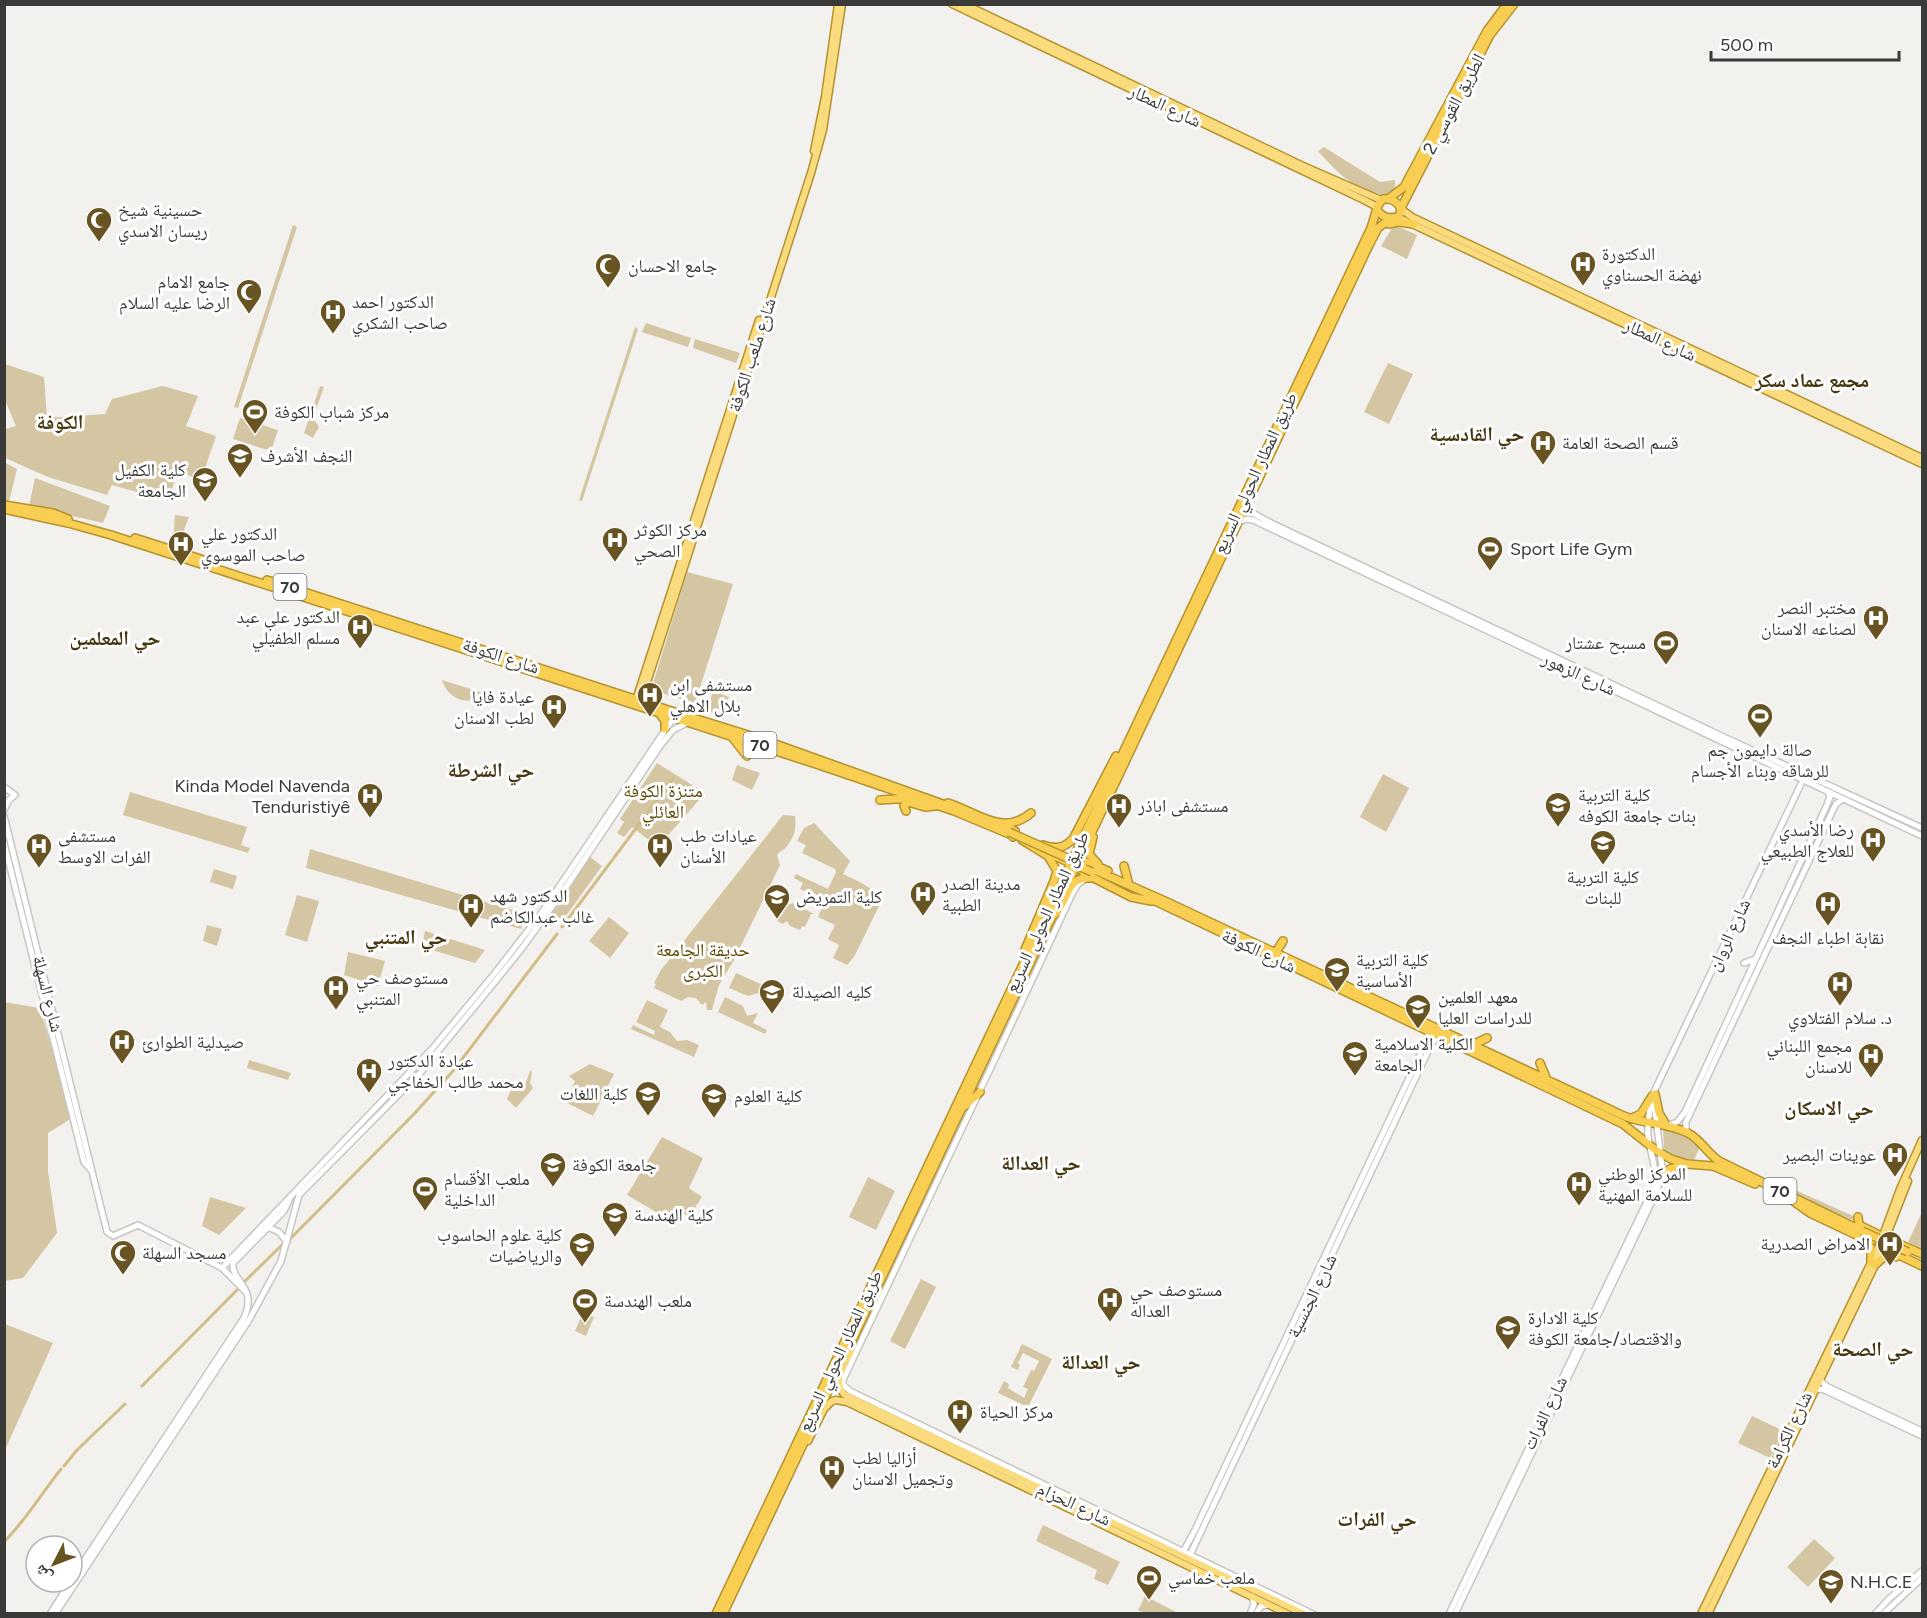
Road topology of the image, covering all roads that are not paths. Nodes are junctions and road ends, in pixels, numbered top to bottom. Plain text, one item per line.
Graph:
1 (840, 4) edge
2 (952, 4) edge
3 (964, 4) edge
4 (1507, 4) edge
5 (1514, 4) edge
6 (1255, 145) junction
7 (1381, 204) junction
8 (1401, 209) junction
9 (1394, 218) junction
10 (1414, 224) junction
11 (1369, 244) junction
12 (1360, 265) junction
13 (1364, 276) dead end
14 (1578, 299) junction
15 (1587, 303) junction
16 (1610, 304) dead end
17 (1602, 307) junction
18 (1653, 324) dead end
19 (1655, 331) junction
20 (1310, 363) junction
21 (1734, 372) junction
22 (1304, 375) junction
23 (1743, 376) junction
24 (1280, 451) dead end
25 (1271, 454) junction
26 (1923, 458) edge
27 (1923, 464) edge
28 (1248, 502) junction
29 (4, 509) edge
30 (1236, 526) junction
31 (1287, 533) junction
32 (1298, 538) junction
33 (1415, 593) junction
34 (315, 598) junction
35 (1427, 599) junction
36 (463, 644) junction
37 (455, 647) junction
38 (483, 650) junction
39 (474, 653) junction
40 (1564, 665) junction
41 (1156, 687) junction
42 (1151, 699) junction
43 (639, 700) junction
44 (650, 707) junction
45 (660, 714) junction
46 (691, 717) junction
47 (672, 718) junction
48 (663, 735) junction
49 (732, 737) junction
50 (761, 739) junction
51 (1129, 740) junction
52 (1725, 741) junction
53 (777, 744) junction
54 (747, 756) dead end
55 (1801, 784) dead end
56 (4, 787) edge
57 (1828, 792) junction
58 (914, 797) junction
59 (1843, 799) junction
60 (880, 801) dead end
61 (943, 806) junction
62 (4, 810) edge
63 (906, 811) dead end
64 (1031, 813) dead end
65 (1896, 815) junction
66 (4, 816) edge
67 (1098, 817) junction
68 (1821, 817) junction
69 (1828, 820) junction
70 (1908, 821) junction
71 (1893, 822) junction
72 (1002, 824) junction
73 (991, 825) junction
74 (1905, 828) junction
75 (1923, 828) edge
76 (1923, 836) edge
77 (1012, 837) junction
78 (1023, 839) junction
79 (4, 843) edge
80 (1014, 845) dead end
81 (1124, 866) dead end
82 (1102, 868) junction
83 (1092, 875) junction
84 (1128, 881) junction
85 (1158, 900) junction
86 (1050, 919) junction
87 (30, 932) junction
88 (1283, 941) dead end
89 (1765, 946) junction
90 (1276, 952) junction
91 (1756, 958) junction
92 (1023, 964) junction
93 (1747, 978) junction
94 (1428, 1028) junction
95 (1441, 1036) junction
96 (1487, 1038) dead end
97 (1429, 1042) junction
98 (1472, 1045) junction
99 (1718, 1048) junction
100 (433, 1053) junction
101 (1540, 1063) dead end
102 (1547, 1080) junction
103 (980, 1092) junction
104 (1653, 1095) junction
105 (960, 1112) junction
106 (1631, 1118) junction
107 (1652, 1121) junction
108 (1667, 1125) junction
109 (1686, 1132) junction
110 (1923, 1140) edge
111 (1702, 1144) junction
112 (1649, 1145) junction
113 (1923, 1150) edge
114 (1661, 1156) junction
115 (1653, 1159) junction
116 (1920, 1161) edge
117 (1692, 1164) junction
118 (1661, 1178) junction
119 (1779, 1179) dead end
120 (1906, 1180) junction
121 (923, 1183) junction
122 (1774, 1188) junction
123 (1902, 1189) junction
124 (919, 1191) junction
125 (291, 1195) junction
126 (1793, 1200) junction
127 (1857, 1216) dead end
128 (268, 1227) junction
129 (1861, 1232) junction
130 (1875, 1233) junction
131 (1885, 1238) junction
132 (287, 1242) junction
133 (1923, 1254) edge
134 (1619, 1264) junction
135 (1873, 1264) junction
136 (1923, 1264) edge
137 (222, 1268) junction
138 (1615, 1273) junction
139 (246, 1293) junction
140 (264, 1294) junction
141 (868, 1305) junction
142 (1851, 1310) junction
143 (1820, 1380) junction
144 (1815, 1390) junction
145 (896, 1416) junction
146 (1883, 1416) junction
147 (1923, 1431) edge
148 (1923, 1436) edge
149 (963, 1448) junction
150 (1779, 1460) junction
151 (986, 1465) junction
152 (996, 1470) junction
153 (790, 1472) junction
154 (1065, 1494) junction
155 (1077, 1505) junction
156 (1497, 1518) junction
157 (1118, 1528) junction
158 (1492, 1528) junction
159 (1128, 1533) junction
160 (1186, 1555) junction
161 (84, 1561) edge
162 (1923, 1571) edge
163 (1923, 1578) edge
164 (1721, 1580) junction
165 (1913, 1582) junction
166 (1903, 1590) junction
167 (63, 1594) edge
168 (1252, 1596) junction
169 (1274, 1600) junction
170 (1295, 1607) junction
171 (50, 1614) edge
172 (55, 1614) edge
173 (716, 1614) edge
174 (723, 1614) edge
175 (1250, 1614) edge
176 (1256, 1614) edge
177 (1288, 1614) edge
178 (1304, 1614) edge
179 (1313, 1614) edge
180 (1449, 1614) edge
181 (1455, 1614) edge
182 (1701, 1614) edge
183 (1708, 1614) edge
184 (1875, 1614) edge
185 (1883, 1614) edge

1 - 43 main road, شارع ملعب الكوفة
2 - 6 main road, شارع المطار
3 - 6 main road, شارع المطار
4 - 7 highway, الطريق القوسي 2
5 - 8 highway, الطريق القوسي 2
6 - 7 main road, شارع المطار
7 - 8 highway
7 - 9 highway
7 - 20 highway, طريق المطار الحولي السريع
8 - 9 highway, الطريق القوسي 2
8 - 14 main road, شارع المطار
9 - 10 main road, شارع المطار
9 - 11 highway, طريق المطار الحولي السريع
10 - 11 highway
10 - 14 main road, شارع المطار
11 - 12 highway, طريق المطار الحولي السريع
12 - 13 highway
12 - 20 highway, طريق المطار الحولي السريع
14 - 15 main road, شارع المطار
15 - 17 main road, شارع المطار
15 - 21 main road, شارع المطار
16 - 17 main road
17 - 19 main road, شارع المطار
18 - 19 main road
19 - 21 main road, شارع المطار
20 - 22 highway, طريق المطار الحولي السريع
21 - 23 main road, شارع المطار
22 - 25 highway, طريق المطار الحولي السريع
22 - 41 highway, طريق المطار الحولي السريع
23 - 26 main road, شارع المطار
23 - 27 main road, شارع المطار
24 - 25 highway
25 - 28 highway, طريق المطار الحولي السريع
28 - 30 highway, طريق المطار الحولي السريع
28 - 31 main road, شارع الزهور
29 - 34 highway, شارع الكوفة / 70
30 - 31 main road, شارع الزهور
30 - 41 highway, طريق المطار الحولي السريع
31 - 32 main road, شارع الزهور
32 - 33 main road, شارع الزهور
32 - 33 main road, شارع الزهور
33 - 35 main road, شارع الزهور
34 - 36 highway, شارع الكوفة / 70
34 - 37 highway, شارع الكوفة / 70
35 - 40 main road, شارع الزهور
35 - 40 main road, شارع الزهور
36 - 37 highway
36 - 38 highway, شارع الكوفة / 70
37 - 39 highway, شارع الكوفة / 70
38 - 39 highway
38 - 43 highway, شارع الكوفة / 70
39 - 44 highway, شارع الكوفة / 70
40 - 52 main road, شارع الزهور
41 - 42 highway, طريق المطار الحولي السريع
42 - 51 highway, طريق المطار الحولي السريع
42 - 67 highway, طريق المطار الحولي السريع
43 - 44 highway, شارع الكوفة / 70
44 - 45 highway, شارع الكوفة / 70
44 - 46 highway, شارع الكوفة / 70
45 - 47 highway, شارع الكوفة / 70
45 - 48 highway
46 - 47 highway, شارع الكوفة / 70
46 - 48 main road
46 - 49 highway, شارع الكوفة / 70
46 - 50 highway, شارع الكوفة / 70
47 - 48 main road
48 - 100 main road
49 - 50 highway, شارع الكوفة / 70
49 - 54 highway
50 - 53 highway, شارع الكوفة / 70
51 - 78 highway, bridge
51 - 92 highway, طريق المطار الحولي السريع
52 - 57 main road, شارع الزهور
52 - 65 main road, شارع الزهور
53 - 58 highway, شارع الكوفة / 70
53 - 61 highway, شارع الكوفة / 70
55 - 104 main road, شارع الروان
56 - 62 main road
57 - 59 main road, شارع الزهور
57 - 68 main road
58 - 60 highway
58 - 61 highway, شارع الكوفة / 70
59 - 69 main road
59 - 71 main road, شارع الزهور
61 - 63 highway
61 - 72 highway
61 - 73 highway, شارع الكوفة / 70
61 - 77 highway
64 - 72 highway
65 - 70 main road, شارع الزهور
65 - 71 main road
66 - 87 main road, شارع السهلة
67 - 82 highway
67 - 86 highway, طريق المطار الحولي السريع
68 - 69 main road
68 - 89 main road
69 - 89 main road
70 - 74 main road
70 - 75 main road, شارع الزهور
71 - 74 main road, شارع الزهور
72 - 77 highway
73 - 77 highway, 70
73 - 78 highway, 70, bridge
74 - 76 main road, شارع الزهور
77 - 78 highway, 70, bridge
77 - 80 highway
78 - 83 highway, 70, bridge
78 - 83 highway, 70, bridge
78 - 92 highway, bridge
79 - 87 main road, شارع السهلة
81 - 84 highway
82 - 83 highway
82 - 84 highway
83 - 85 highway, شارع الكوفة / 70
83 - 86 highway
83 - 103 main road
84 - 85 highway
85 - 90 highway, شارع الكوفة / 70
85 - 94 highway, شارع الكوفة / 70
86 - 105 highway, طريق المطار الحولي السريع
87 - 137 main road, شارع السهلة
88 - 90 highway
89 - 91 main road
89 - 99 main road
90 - 94 highway, شارع الكوفة / 70
91 - 93 main road
91 - 93 main road
92 - 121 highway, طريق المطار الحولي السريع
93 - 99 main road
94 - 95 highway, شارع الكوفة / 70
94 - 97 main road, شارع الجنسية
94 - 98 highway, شارع الكوفة / 70
95 - 97 main road, شارع الجنسية
95 - 112 highway, شارع الكوفة / 70
96 - 98 highway
97 - 160 main road, شارع الجنسية
98 - 102 highway, شارع الكوفة / 70
99 - 108 main road
99 - 109 main road
100 - 125 main road
100 - 132 main road
101 - 102 highway
102 - 106 highway, شارع الكوفة / 70
103 - 105 highway
103 - 145 main road
104 - 106 highway
104 - 107 main road, شارع الروان
104 - 108 highway
105 - 121 highway, طريق المطار الحولي السريع
106 - 107 highway, شارع الكوفة / 70
107 - 108 highway, 70
107 - 112 main road, شارع الفرات
107 - 114 main road, شارع الفرات
108 - 109 highway, 70
109 - 111 highway, 70
110 - 120 main road
111 - 117 highway
111 - 122 highway, 70
112 - 114 highway, 70
112 - 115 main road, شارع الفرات
113 - 116 main road
114 - 115 main road
114 - 117 highway, 70
114 - 118 main road, شارع الفرات
115 - 134 main road, شارع الفرات
116 - 120 main road
117 - 118 highway
117 - 126 highway, 70
118 - 134 main road, شارع الفرات
119 - 122 highway
120 - 123 main road
121 - 124 highway, طريق المطار الحولي السريع
122 - 126 highway, 70
123 - 131 main road
123 - 131 main road
124 - 141 highway, طريق المطار الحولي السريع
124 - 173 highway, طريق المطار الحولي السريع
125 - 128 main road
125 - 137 main road
126 - 129 highway, 70
127 - 129 highway
128 - 132 main road
128 - 139 main road
129 - 130 highway
129 - 130 highway
129 - 135 highway
129 - 136 highway, 70, bridge
130 - 131 highway
131 - 135 main road, شارع الكرامة
132 - 140 main road
133 - 136 highway
134 - 138 main road, شارع الفرات
135 - 136 highway
135 - 142 main road, شارع الكرامة
137 - 139 main road
138 - 156 main road, شارع الفرات
138 - 156 main road, شارع الفرات
139 - 140 main road
139 - 161 main road
140 - 172 main road
141 - 145 main road, شارع الحزام
141 - 153 highway, طريق المطار الحولي السريع
142 - 143 main road, شارع الكرامة
142 - 150 main road, شارع الكرامة
143 - 144 main road, شارع الكرامة
143 - 146 main road
144 - 146 main road
144 - 150 main road, شارع الكرامة
145 - 149 main road, شارع الحزام
146 - 147 main road
146 - 148 main road
149 - 151 main road, شارع الحزام
149 - 154 main road
150 - 164 main road, شارع الكرامة
151 - 152 main road, شارع الحزام
151 - 153 main road, شارع الحزام
152 - 155 main road, شارع الحزام
152 - 157 main road, شارع الحزام
153 - 174 highway, طريق المطار الحولي السريع
154 - 155 main road
154 - 160 main road
155 - 157 main road, شارع الحزام
156 - 158 main road, شارع الفرات
157 - 159 main road, شارع الحزام
158 - 180 main road, شارع الفرات
158 - 181 main road, شارع الفرات
159 - 160 main road, شارع الحزام
159 - 168 main road, شارع الحزام
160 - 169 main road, شارع الحزام
162 - 165 main road
163 - 165 main road
164 - 182 main road, شارع الكرامة
164 - 183 main road, شارع الكرامة
165 - 166 main road
166 - 184 main road
166 - 185 main road
167 - 171 main road
168 - 169 main road, شارع الحزام
168 - 175 main road
169 - 170 main road, شارع الحزام
169 - 176 main road
169 - 177 main road, شارع الحزام
170 - 178 main road, شارع الحزام
170 - 179 main road

